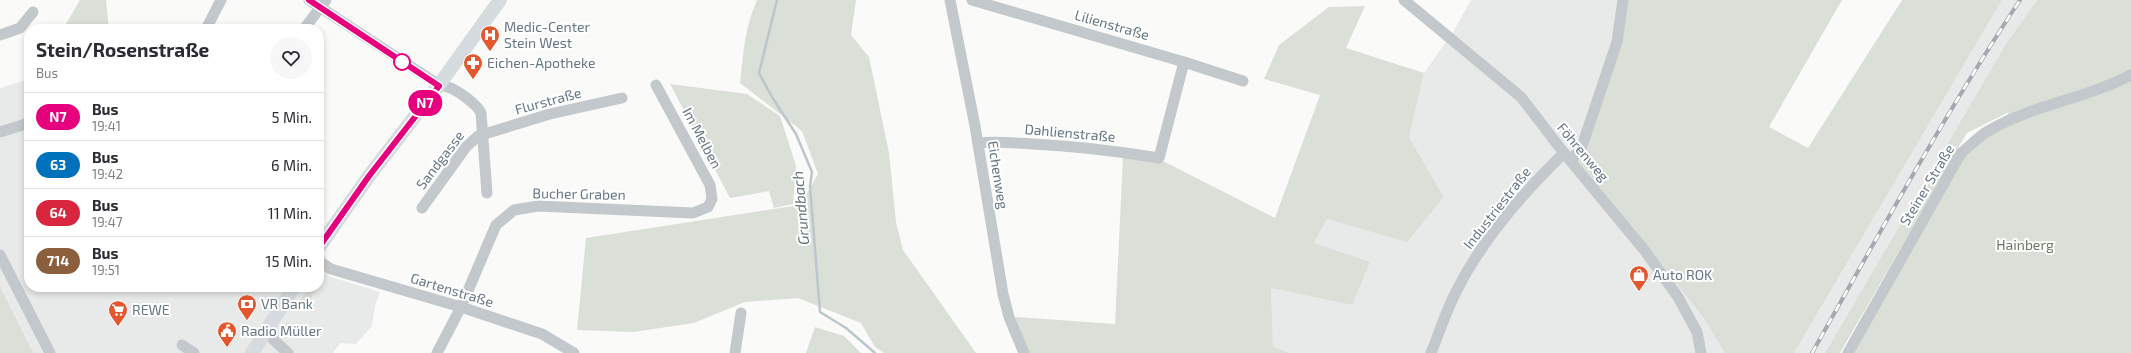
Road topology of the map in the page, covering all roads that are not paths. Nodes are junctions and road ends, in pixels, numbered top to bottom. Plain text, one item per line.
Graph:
1 (221, 0) edge
2 (309, 0) edge
3 (500, 0) edge
4 (950, 0) edge
5 (972, 0) edge
6 (1404, 0) edge
7 (1623, 0) edge
8 (323, 4) edge
9 (33, 12) dead end
10 (209, 24) edge
11 (308, 24) edge
12 (0, 35) edge
13 (1184, 62) junction
14 (2131, 75) edge
15 (1243, 81) dead end
16 (656, 85) dead end
17 (439, 86) junction
18 (622, 98) dead end
19 (24, 125) edge
20 (0, 132) edge
21 (483, 134) junction
22 (978, 143) junction
23 (1567, 157) junction
24 (487, 193) dead end
25 (708, 207) joint
26 (422, 208) dead end
27 (324, 238) edge
28 (0, 255) edge
29 (324, 264) edge
30 (291, 292) edge
31 (461, 308) junction
32 (741, 312) dead end
33 (265, 332) junction
34 (182, 345) dead end
35 (50, 353) edge
36 (194, 353) edge
37 (252, 353) edge
38 (288, 353) edge
39 (437, 353) edge
40 (574, 353) edge
41 (734, 353) edge
42 (1024, 353) edge
43 (1431, 353) edge
44 (1701, 353) edge
45 (1848, 353) edge

1 - 10 street
2 - 8 street
3 - 17 main road
4 - 22 street, Eichenweg
5 - 13 street, Lilienstraße
6 - 23 street, Föhrenweg
7 - 23 street, Industriestraße
8 - 11 street
8 - 17 street
9 - 12 street
13 - 15 street, Lilienstraße
13 - 22 street, Dahlienstraße
14 - 45 street, Steiner Straße
16 - 25 street, Im Melben
17 - 21 street
17 - 27 main road
18 - 21 street, Flurstraße
19 - 20 street
21 - 24 street
21 - 26 street, Sandgasse
22 - 42 street, Eichenweg
23 - 43 street, Industriestraße
23 - 44 street, Föhrenweg
25 - 31 street, Bucher Graben
28 - 35 street
29 - 31 street, Gartenstraße
30 - 33 main road
31 - 39 street, Bucher Graben
31 - 40 street, Gartenstraße
32 - 41 street
33 - 37 main road
33 - 38 street
34 - 36 street

